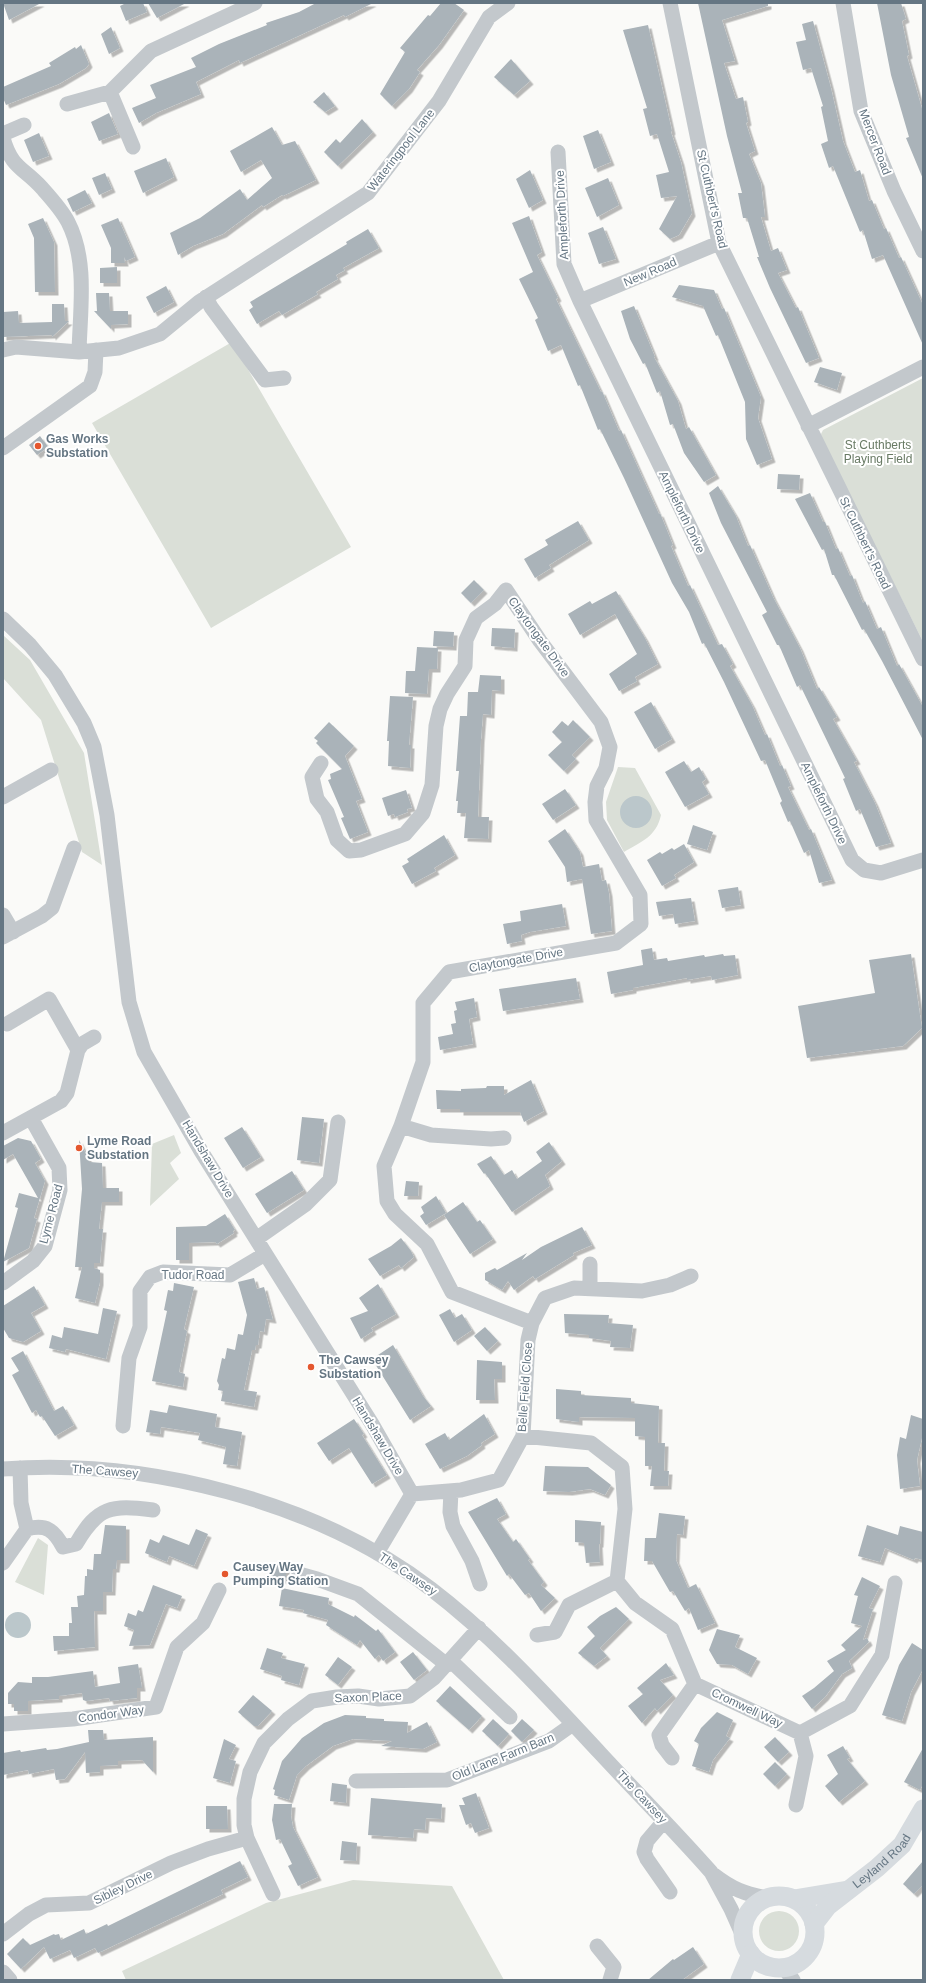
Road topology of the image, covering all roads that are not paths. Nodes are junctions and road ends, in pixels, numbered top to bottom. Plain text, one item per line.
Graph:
1 (255, 3) edge
2 (508, 3) edge
3 (670, 3) edge
4 (843, 3) edge
5 (110, 92) junction
6 (67, 104) dead end
7 (24, 125) dead end
8 (3, 134) edge
9 (3, 138) edge
10 (133, 147) dead end
11 (558, 152) dead end
12 (719, 243) junction
13 (923, 251) edge
14 (202, 299) junction
15 (580, 301) junction
16 (3, 350) edge
17 (96, 350) junction
18 (79, 352) junction
19 (923, 367) edge
20 (284, 378) dead end
21 (808, 426) junction
22 (3, 448) edge
23 (3, 619) edge
24 (923, 659) edge
25 (321, 763) dead end
26 (51, 770) dead end
27 (3, 797) edge
28 (74, 848) dead end
29 (923, 860) edge
30 (3, 915) edge
31 (8, 934) edge
32 (7, 1024) dead end
33 (94, 1037) dead end
34 (78, 1050) junction
35 (31, 1118) junction
36 (338, 1122) dead end
37 (401, 1126) junction
38 (3, 1133) edge
39 (504, 1138) dead end
40 (256, 1239) junction
41 (265, 1254) junction
42 (590, 1264) dead end
43 (690, 1276) dead end
44 (3, 1283) edge
45 (590, 1289) junction
46 (532, 1323) junction
47 (123, 1426) dead end
48 (523, 1436) junction
49 (20, 1468) junction
50 (3, 1469) edge
51 (451, 1491) junction
52 (412, 1494) junction
53 (153, 1510) dead end
54 (27, 1529) junction
55 (8, 1546) edge
56 (377, 1553) junction
57 (3, 1563) edge
58 (299, 1574) dead end
59 (617, 1581) junction
60 (895, 1582) dead end
61 (480, 1584) dead end
62 (219, 1590) dead end
63 (479, 1628) junction
64 (536, 1635) dead end
65 (449, 1663) junction
66 (694, 1684) junction
67 (510, 1717) dead end
68 (3, 1724) edge
69 (574, 1724) junction
70 (800, 1733) junction
71 (672, 1758) dead end
72 (356, 1781) dead end
73 (796, 1805) dead end
74 (923, 1809) edge
75 (664, 1821) junction
76 (247, 1838) junction
77 (710, 1872) junction
78 (849, 1890) junction
79 (670, 1892) dead end
80 (273, 1894) dead end
81 (767, 1898) junction
82 (794, 1899) junction
83 (814, 1924) junction
84 (3, 1934) edge
85 (743, 1936) junction
86 (597, 1946) dead end
87 (750, 1954) junction
88 (3, 1972) edge
89 (783, 1972) edge
90 (10, 1980) edge
91 (610, 1980) edge
92 (740, 1980) edge
93 (746, 1980) edge

1 - 5 street
2 - 14 street, Wateringpool Lane
3 - 12 street, St Cuthbert's Road
4 - 13 street, Mercer Road
5 - 6 street
5 - 10 street
7 - 8 street
9 - 18 street
11 - 15 street, Ampleforth Drive
12 - 15 street, New Road
12 - 21 street, St Cuthbert's Road
14 - 17 street, Wateringpool Lane
14 - 20 street
15 - 29 street, Ampleforth Drive
16 - 18 street, Wateringpool Lane
17 - 18 street, Wateringpool Lane
17 - 22 street
19 - 21 street
21 - 24 street, St Cuthbert's Road
23 - 40 street, Handshaw Drive
25 - 37 street, Claytongate Drive
26 - 27 street
28 - 31 street
30 - 31 street
32 - 34 street
33 - 34 street
34 - 35 street
35 - 38 street
35 - 44 street, Lyme Road
36 - 40 street
37 - 39 street
37 - 46 street, Claytongate Drive
40 - 41 street, Handshaw Drive
41 - 47 street, Tudor Road
41 - 52 street, Handshaw Drive
42 - 45 street
43 - 45 street, Belle Field Close
45 - 46 street, Belle Field Close
46 - 48 street, Belle Field Close
48 - 51 street, Belle Field Close
48 - 59 street
49 - 50 street, The Cawsey
49 - 54 street
49 - 56 street, The Cawsey
51 - 52 street, Belle Field Close
51 - 61 street
52 - 56 street
53 - 54 street
54 - 55 street
55 - 57 street
56 - 63 street, The Cawsey
58 - 65 street
59 - 64 street
59 - 66 street
60 - 70 street
62 - 68 street, Condor Way
63 - 65 street, Saxon Place
63 - 69 street, The Cawsey
65 - 67 street
65 - 76 street, Saxon Place
66 - 70 street, Cromwell Way
66 - 71 street
69 - 72 street, Old Lane Farm Barn
69 - 75 street, The Cawsey
70 - 73 street
74 - 78 main road, Leyland Road
75 - 77 street, The Cawsey
75 - 79 street
76 - 80 street, Saxon Place
76 - 84 street, Sibley Drive
77 - 81 street, The Cawsey
77 - 85 street, The Cawsey
78 - 82 main road, Leyland Road
78 - 83 main road, Leyland Road
81 - 82 main road
81 - 85 main road
82 - 83 main road
83 - 89 main road
85 - 87 main road
86 - 91 street
87 - 89 main road
87 - 92 main road
88 - 90 street
89 - 93 main road

